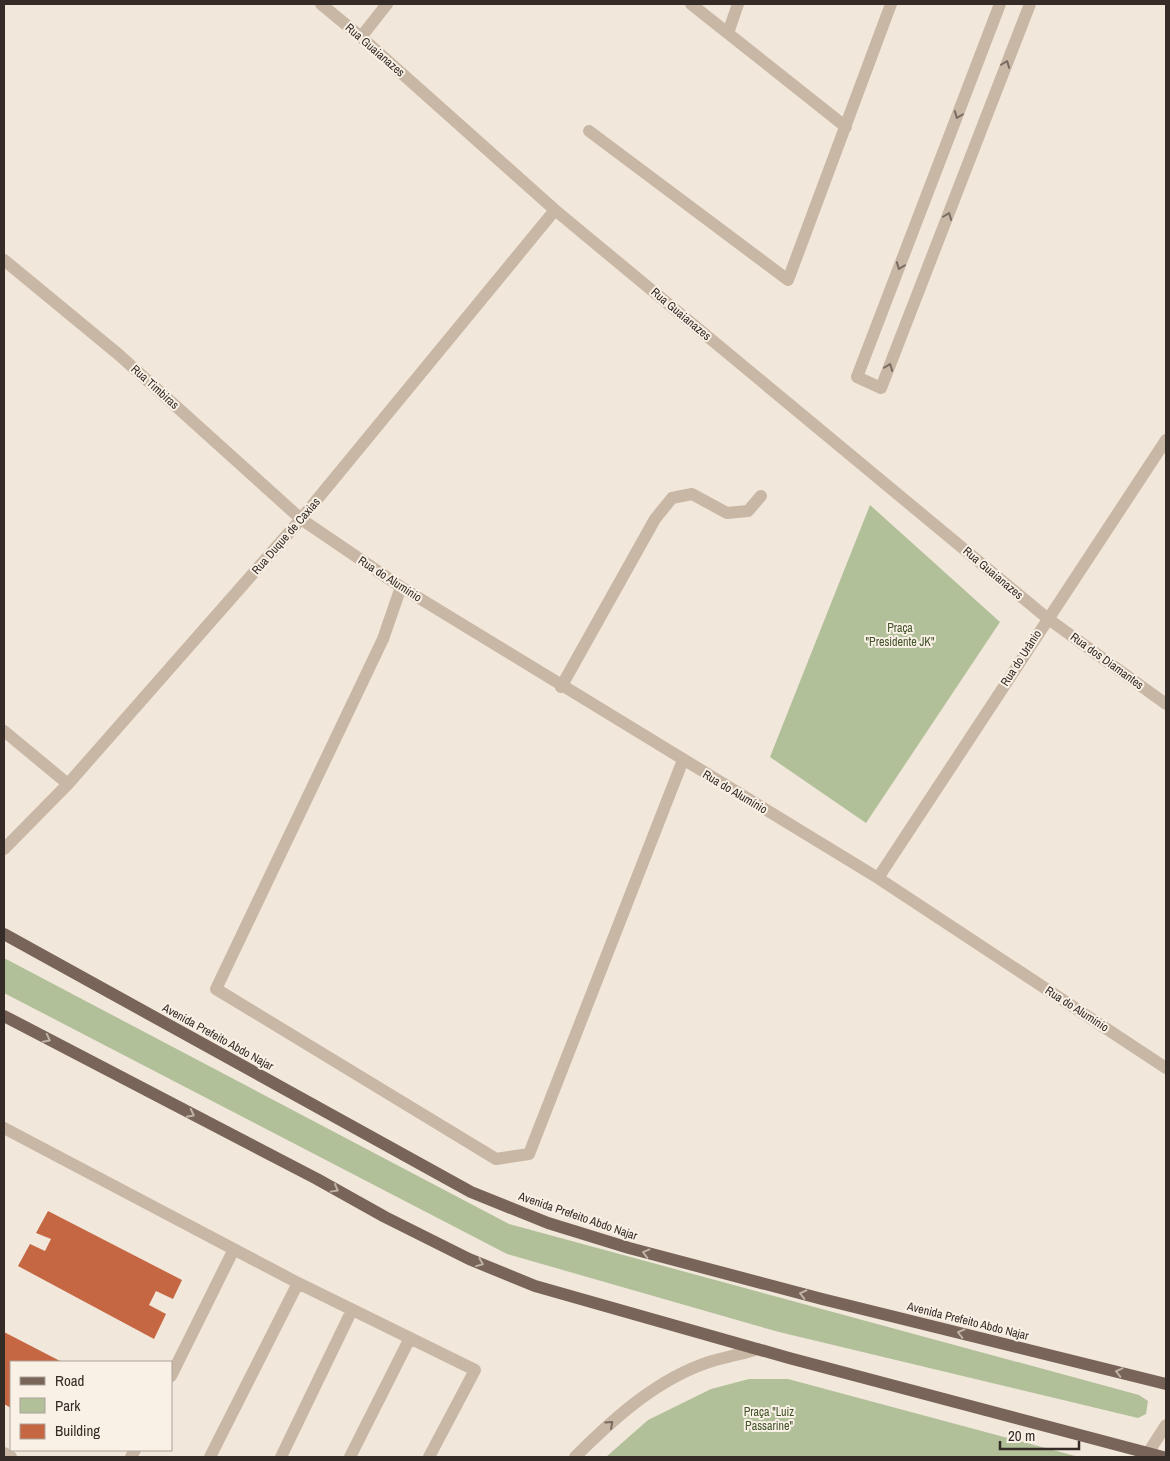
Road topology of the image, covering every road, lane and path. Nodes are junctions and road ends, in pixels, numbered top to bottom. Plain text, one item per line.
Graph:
1 (321, 4) edge
2 (387, 4) edge
3 (690, 4) edge
4 (738, 4) edge
5 (891, 4) edge
6 (1000, 4) edge
7 (1030, 4) edge
8 (728, 33) junction
9 (361, 37) junction
10 (846, 127) junction
11 (589, 131) dead end
12 (555, 210) junction
13 (4, 260) edge
14 (1166, 440) edge
15 (761, 496) dead end
16 (301, 519) junction
17 (401, 587) junction
18 (1047, 618) junction
19 (561, 687) junction
20 (1166, 704) edge
21 (4, 731) edge
22 (683, 760) junction
23 (68, 784) junction
24 (4, 849) edge
25 (878, 878) junction
26 (4, 934) edge
27 (4, 1016) edge
28 (1166, 1068) edge
29 (4, 1128) edge
30 (234, 1249) junction
31 (298, 1283) junction
32 (352, 1310) junction
33 (410, 1338) junction
34 (758, 1349) junction
35 (172, 1374) edge
36 (1166, 1384) edge
37 (1166, 1425) edge
38 (594, 1438) junction
39 (4, 1453) edge
40 (1148, 1453) junction
41 (11, 1457) edge
42 (210, 1457) edge
43 (281, 1457) edge
44 (350, 1457) edge
45 (429, 1457) edge
46 (575, 1457) edge
47 (586, 1457) edge
48 (1163, 1457) edge

1 - 9 street, Rua Guaianazes
2 - 9 street
3 - 8 street
4 - 8 street
5 - 10 street
6 -> 7 street
8 - 10 street
9 - 12 street, Rua Guaianazes
10 - 11 street
12 - 16 street, Rua Duque de Caxias
12 - 18 street, Rua Guaianazes
13 - 16 street, Rua Timbiras
14 - 18 street, Rua do Urânio
15 - 19 street
16 - 17 street, Rua do Alumínio
16 - 23 street, Rua Duque de Caxias
17 - 19 street, Rua do Alumínio
17 - 22 street
18 - 20 street, Rua dos Diamantes
18 - 25 street, Rua do Urânio
19 - 22 street, Rua do Alumínio
21 - 23 street
22 - 25 street, Rua do Alumínio
23 - 24 street, Rua Duque de Caxias
25 - 28 street, Rua do Alumínio
36 -> 26 main road, Avenida Prefeito Abdo Najar
27 -> 34 main road
29 - 30 street
30 - 31 street
30 - 35 street
31 - 32 street
31 - 42 street
32 - 33 street
32 - 43 street
33 - 44 street
33 - 45 street
38 -> 34 street
34 - 40 main road
37 - 40 street
38 - 46 street
38 - 47 street
39 - 41 street
40 - 48 main road

